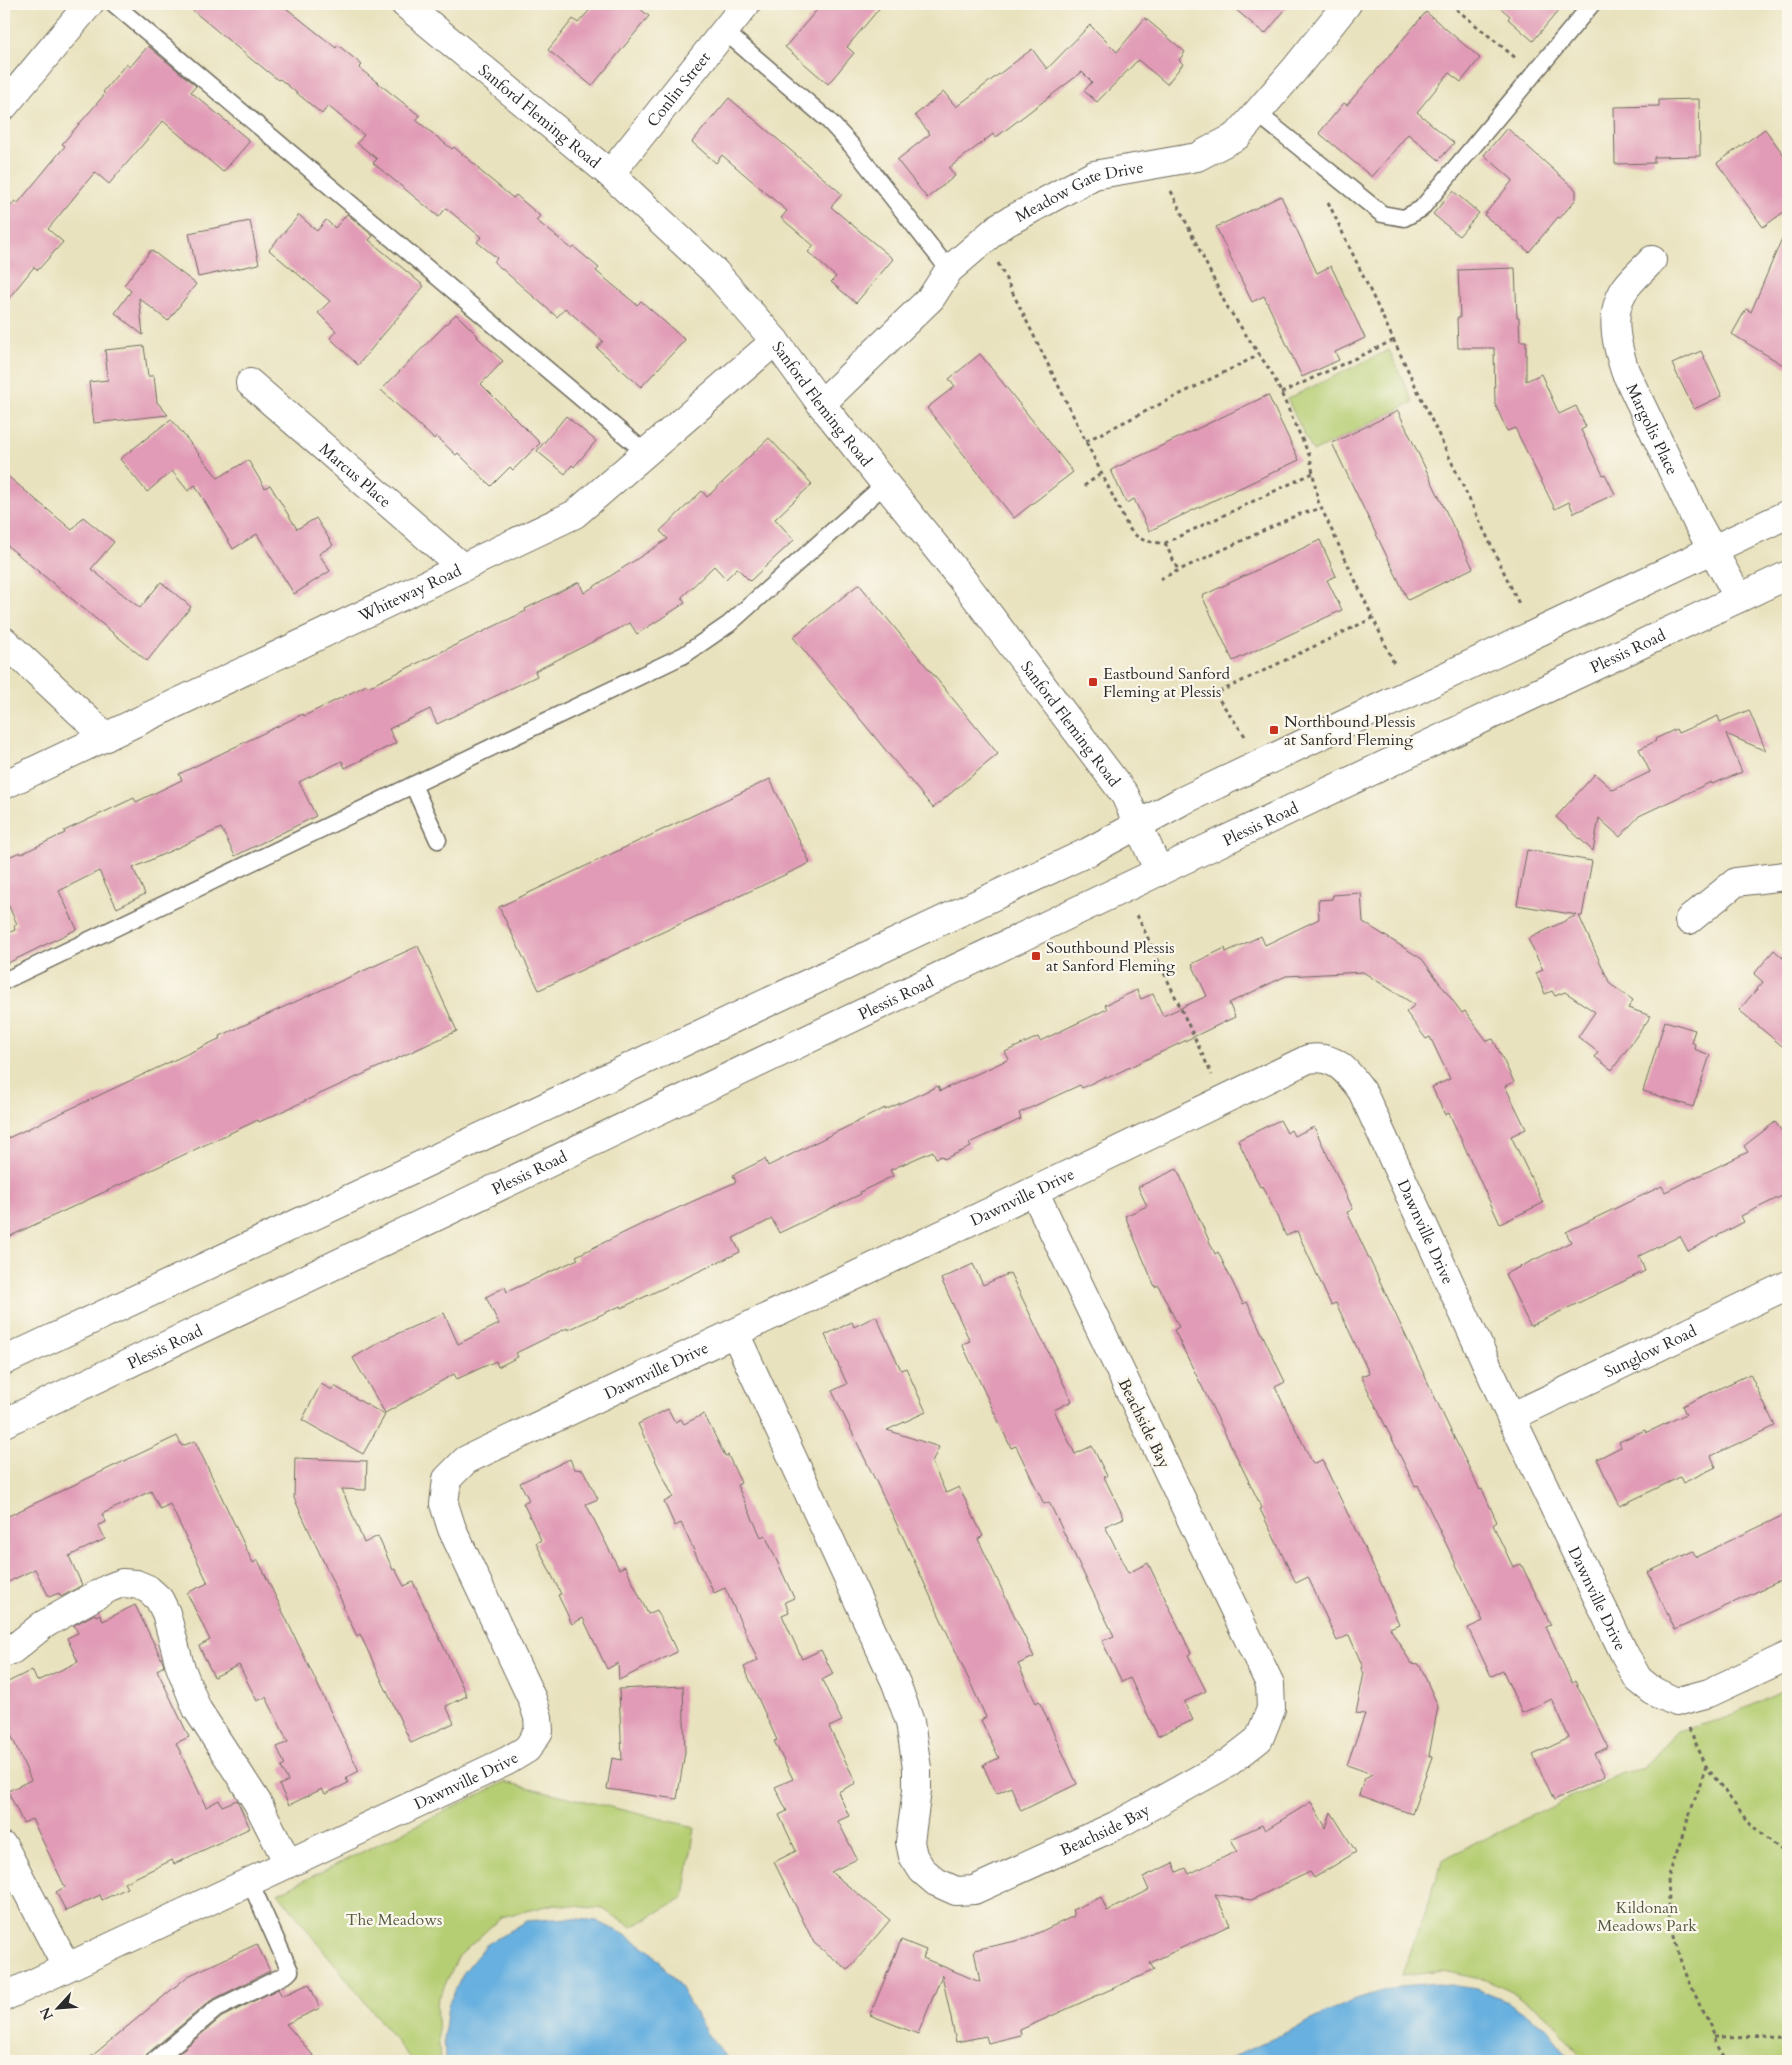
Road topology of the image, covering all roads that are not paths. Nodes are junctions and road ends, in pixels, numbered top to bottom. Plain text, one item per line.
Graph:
1 (89, 4) edge
2 (114, 4) edge
3 (405, 4) edge
4 (746, 4) edge
5 (1346, 4) edge
6 (1592, 4) edge
7 (723, 30) junction
8 (4, 106) edge
9 (1258, 113) junction
10 (610, 174) junction
11 (1652, 260) dead end
12 (949, 270) junction
13 (775, 341) junction
14 (250, 383) dead end
15 (821, 404) junction
16 (646, 453) junction
17 (885, 484) junction
18 (1788, 514) edge
19 (1713, 550) junction
20 (462, 567) junction
21 (1788, 575) edge
22 (1739, 598) junction
23 (4, 641) edge
24 (106, 737) junction
25 (4, 785) edge
26 (413, 785) junction
27 (1140, 825) junction
28 (438, 840) dead end
29 (1159, 872) junction
30 (1788, 877) edge
31 (1689, 920) dead end
32 (4, 981) edge
33 (1034, 1191) junction
34 (1788, 1285) edge
35 (735, 1333) junction
36 (5, 1357) edge
37 (1512, 1417) junction
38 (4, 1423) edge
39 (4, 1653) edge
40 (1788, 1656) edge
41 (4, 1847) edge
42 (288, 1863) junction
43 (250, 1882) junction
44 (66, 1966) junction
45 (4, 1997) edge
46 (154, 2061) edge

1 - 8 street
2 - 16 lane
3 - 10 street, Sanford Fleming Road
4 - 7 street, Conlin Street
5 - 9 street, Meadow Gate Drive
6 - 9 lane
7 - 10 street, Conlin Street
7 - 12 lane
9 - 12 street, Meadow Gate Drive
10 - 13 street, Sanford Fleming Road
11 - 19 street, Margolis Place
12 - 15 street, Meadow Gate Drive
13 - 15 street, Sanford Fleming Road
13 - 16 street, Whiteway Road
14 - 20 street, Marcus Place
15 - 17 street, Sanford Fleming Road
16 - 20 street, Whiteway Road
17 - 26 lane
17 - 27 street, Sanford Fleming Road
18 - 19 street
19 - 22 street, Margolis Place
19 - 27 street
20 - 24 street, Whiteway Road
21 - 22 street, Plessis Road
22 - 29 street, Plessis Road
23 - 24 street
24 - 25 street, Whiteway Road
26 - 28 lane
26 - 32 lane
27 - 29 street, Sanford Fleming Road
27 - 36 street
29 - 38 street, Plessis Road
30 - 31 street
33 - 35 street, Dawnville Drive
33 - 35 street, Beachside Bay
33 - 37 street, Dawnville Drive
34 - 37 street, Sunglow Road
35 - 42 street, Dawnville Drive
37 - 40 street, Dawnville Drive
39 - 42 street
41 - 44 street
42 - 43 street, Dawnville Drive
43 - 44 street, Dawnville Drive
43 - 46 lane
44 - 45 street, Dawnville Drive

